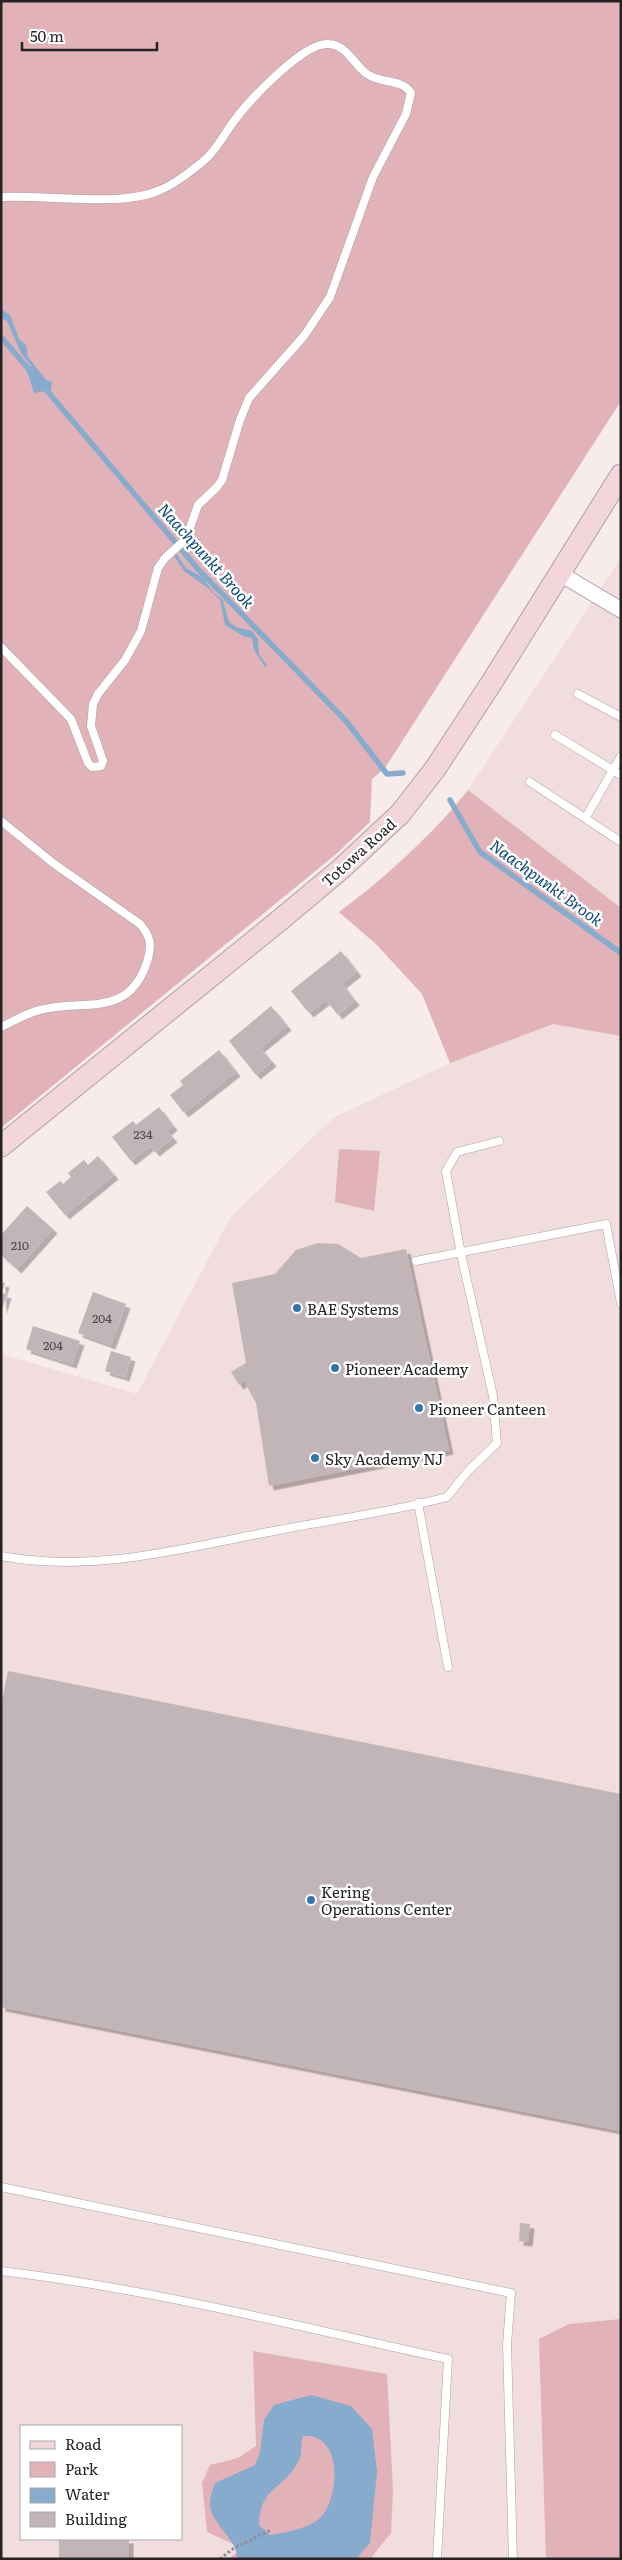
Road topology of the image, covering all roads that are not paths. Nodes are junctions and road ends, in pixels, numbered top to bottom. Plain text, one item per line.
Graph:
1 (1, 197) edge
2 (621, 475) edge
3 (559, 573) junction
4 (621, 610) edge
5 (1, 647) edge
6 (578, 694) dead end
7 (621, 717) edge
8 (554, 735) dead end
9 (621, 756) edge
10 (613, 770) junction
11 (621, 775) edge
12 (530, 782) dead end
13 (586, 817) junction
14 (1, 822) edge
15 (621, 842) edge
16 (1, 1027) edge
17 (499, 1141) dead end
18 (1, 1146) edge
19 (461, 1254) junction
20 (416, 1262) dead end
21 (621, 1303) edge
22 (418, 1503) junction
23 (1, 1556) edge
24 (448, 1667) dead end
25 (1, 2187) edge
26 (1, 2271) edge
27 (437, 2559) edge
28 (513, 2559) edge

1 - 5 lane
2 - 3 main road, Totowa Road
3 - 4 street
3 - 18 main road, Totowa Road
6 - 7 lane
8 - 10 lane
9 - 10 lane
10 - 11 lane
10 - 13 lane
12 - 13 lane
13 - 15 lane
14 - 16 lane
17 - 19 lane
19 - 20 lane
19 - 21 lane
19 - 22 lane
22 - 23 lane
22 - 24 lane
25 - 28 lane
26 - 27 lane

